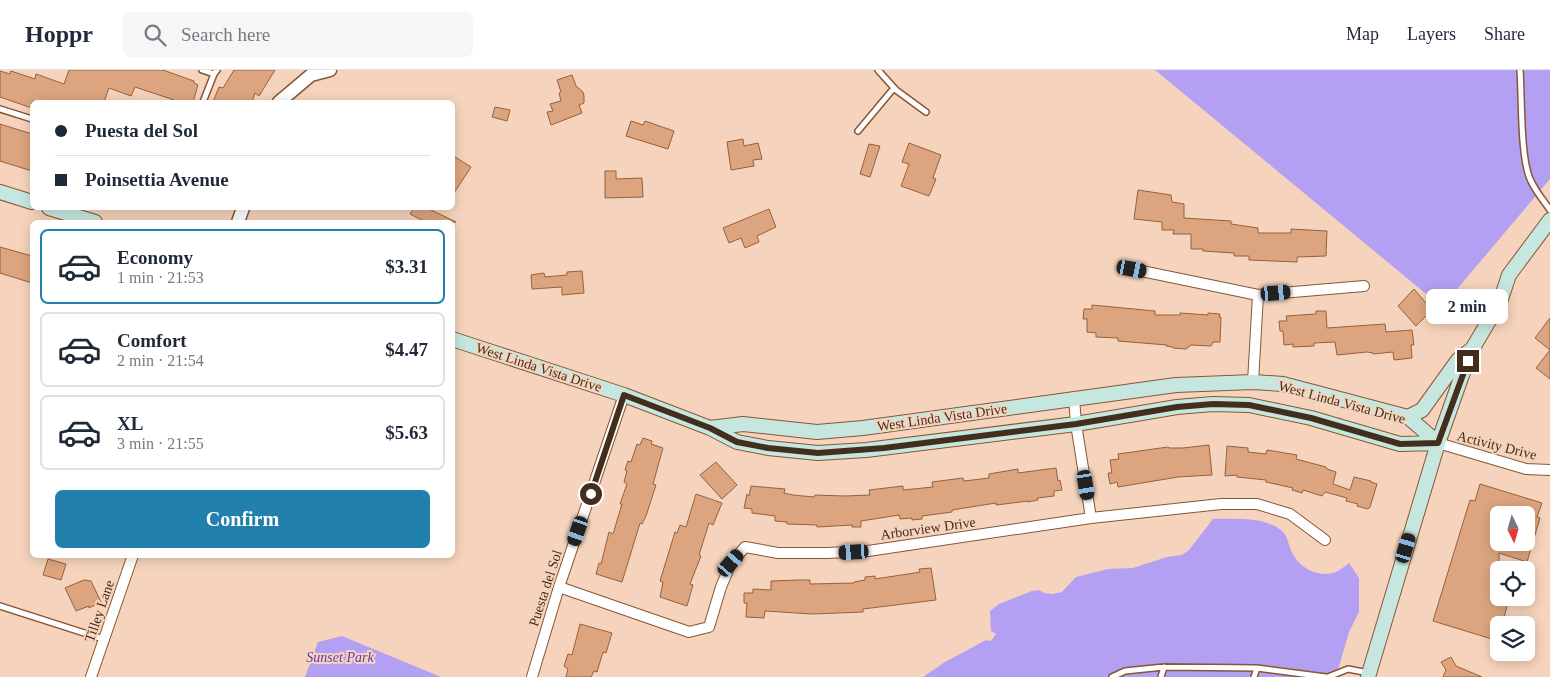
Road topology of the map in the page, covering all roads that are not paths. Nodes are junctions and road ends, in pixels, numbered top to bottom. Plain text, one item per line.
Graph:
1 (202, 70) edge
2 (330, 70) edge
3 (878, 70) edge
4 (1520, 70) edge
5 (215, 72) edge
6 (894, 88) junction
7 (203, 100) edge
8 (281, 100) edge
9 (0, 109) edge
10 (926, 112) dead end
11 (30, 118) edge
12 (858, 131) dead end
13 (0, 192) edge
14 (30, 201) edge
15 (56, 210) edge
16 (1550, 210) edge
17 (88, 220) edge
18 (1550, 220) edge
19 (1132, 269) dead end
20 (1364, 286) dead end
21 (1258, 295) junction
22 (455, 340) edge
23 (1474, 346) junction
24 (1252, 382) junction
25 (624, 395) junction
26 (1074, 398) junction
27 (1408, 417) junction
28 (1076, 424) junction
29 (710, 428) junction
30 (1438, 443) junction
31 (1550, 470) edge
32 (1091, 518) junction
33 (1325, 540) dead end
34 (132, 558) edge
35 (559, 587) junction
36 (0, 606) edge
37 (103, 639) junction
38 (1164, 667) junction
39 (1257, 668) junction
40 (1369, 675) edge
41 (91, 677) edge
42 (532, 677) edge
43 (1112, 677) edge
44 (1161, 677) edge
45 (1254, 677) edge
46 (1327, 677) edge

1 - 5 lane
2 - 8 street
3 - 6 lane
4 - 16 lane
5 - 7 lane
6 - 10 lane
6 - 12 lane
9 - 11 lane
13 - 14 main road
15 - 17 main road
18 - 23 main road
19 - 21 street
20 - 21 street
21 - 24 street
22 - 25 main road, West Linda Vista Drive
23 - 27 main road
23 - 30 main road
24 - 26 main road, West Linda Vista Drive
24 - 27 main road, West Linda Vista Drive
25 - 29 main road, West Linda Vista Drive
25 - 35 street, Puesta del Sol
26 - 28 street
26 - 29 main road, West Linda Vista Drive
27 - 30 main road, West Linda Vista Drive
28 - 29 main road, West Linda Vista Drive
28 - 30 main road, West Linda Vista Drive
28 - 32 street
30 - 31 street, Activity Drive
30 - 40 main road
32 - 33 street, Arborview Drive
32 - 35 street, Arborview Drive
34 - 37 street, Tilley Lane
35 - 42 street, Puesta del Sol
36 - 37 lane
37 - 41 street, Tilley Lane
38 - 39 lane
38 - 43 lane
38 - 44 lane
39 - 45 lane
39 - 46 lane
40 - 46 lane

